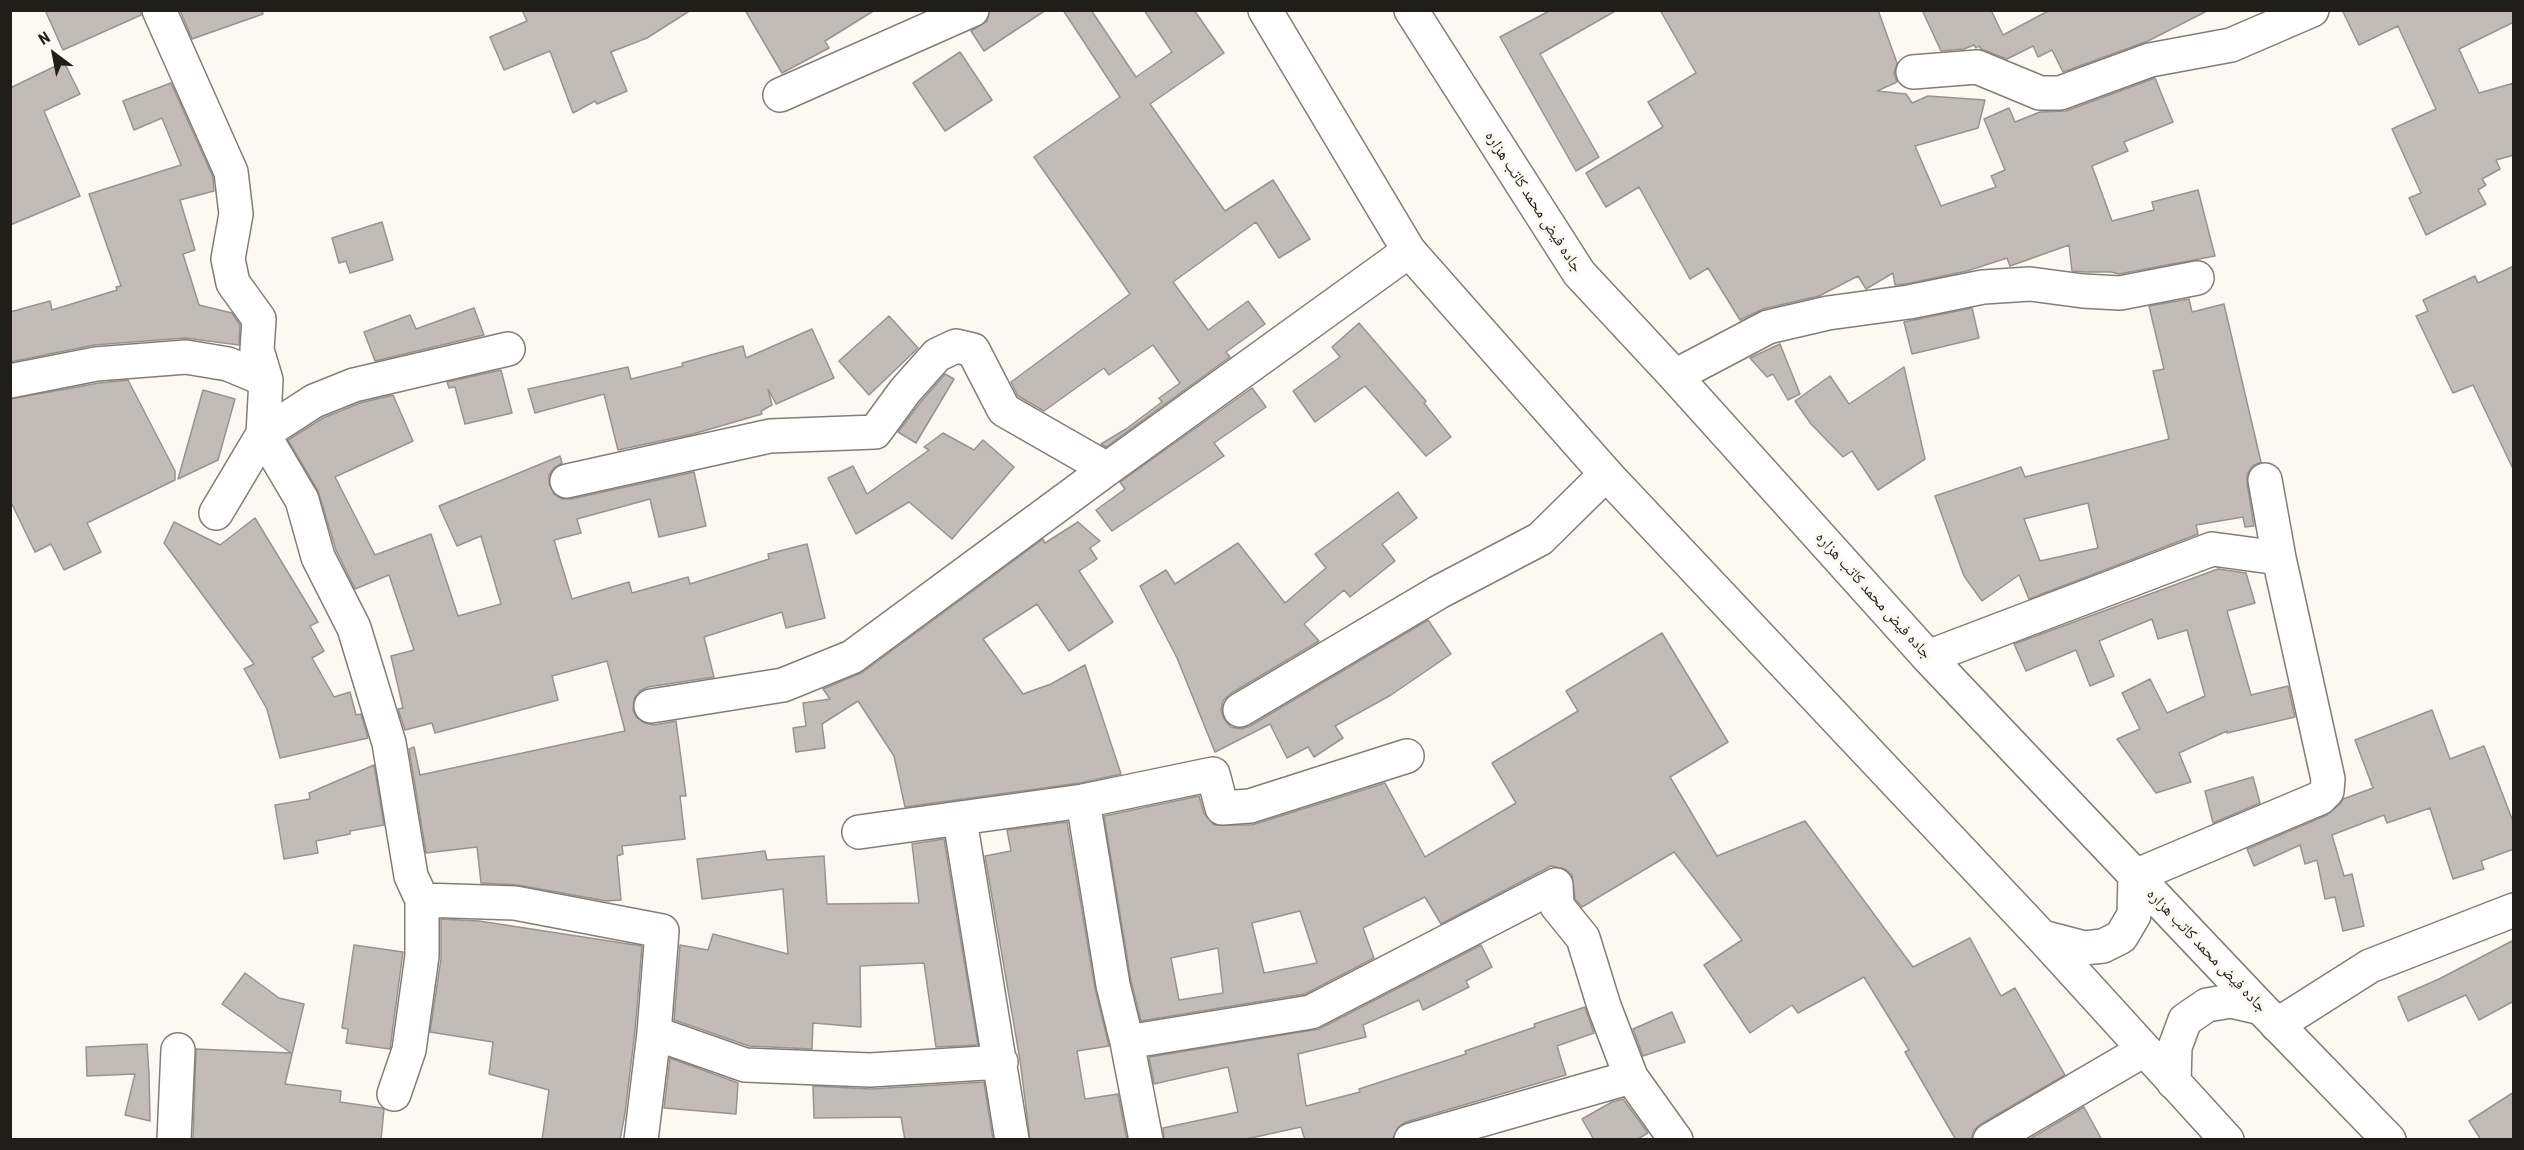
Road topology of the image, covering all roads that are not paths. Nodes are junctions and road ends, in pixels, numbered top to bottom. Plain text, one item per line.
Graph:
1 (159, 10) edge
2 (972, 10) edge
3 (1265, 10) edge
4 (1411, 10) edge
5 (2312, 10) edge
6 (1913, 72) dead end
7 (780, 95) dead end
8 (1409, 251) junction
9 (2197, 278) dead end
10 (508, 349) dead end
11 (1675, 376) junction
12 (266, 380) junction
13 (10, 381) edge
14 (263, 434) junction
15 (1107, 469) junction
16 (1606, 474) junction
17 (2265, 480) dead end
18 (567, 481) dead end
19 (216, 513) dead end
20 (2278, 558) junction
21 (1928, 657) junction
22 (651, 706) dead end
23 (1240, 710) dead end
24 (1407, 756) dead end
25 (1083, 801) junction
26 (960, 819) junction
27 (859, 832) dead end
28 (2135, 876) junction
29 (422, 900) junction
30 (2514, 910) edge
31 (2042, 937) junction
32 (2269, 1017) junction
33 (654, 1032) junction
34 (1127, 1042) junction
35 (178, 1050) dead end
36 (2144, 1050) junction
37 (1001, 1062) junction
38 (1631, 1077) junction
39 (2174, 1083) junction
40 (394, 1094) dead end
41 (174, 1140) edge
42 (641, 1140) edge
43 (1012, 1140) edge
44 (1146, 1140) edge
45 (1411, 1140) edge
46 (1676, 1140) edge
47 (1990, 1140) edge
48 (2227, 1140) edge
49 (2389, 1140) edge

1 - 12 street
2 - 7 street
3 - 8 street
4 - 11 street, جاده فیض محمد کاتب هزاره
5 - 6 street
8 - 15 street
8 - 16 street
9 - 11 street
10 - 14 street
11 - 21 street, جاده فیض محمد کاتب هزاره
12 - 13 street
12 - 14 street
14 - 19 street
14 - 29 street
15 - 18 street
15 - 22 street
16 - 23 street
16 - 31 street
17 - 20 street
20 - 21 street
20 - 28 street
21 - 28 street, جاده فیض محمد کاتب هزاره
24 - 25 street
25 - 26 street
25 - 34 street
26 - 27 street
26 - 37 street
28 - 31 street
28 - 32 street, جاده فیض محمد کاتب هزاره
29 - 33 street
29 - 40 street
30 - 32 street
31 - 36 street
32 - 39 street
32 - 49 street, جاده فیض محمد کاتب هزاره
33 - 37 street
33 - 42 street
34 - 38 street
34 - 44 street
35 - 41 street
36 - 39 street
36 - 47 street
37 - 43 street
38 - 45 street
38 - 46 street
39 - 48 street

